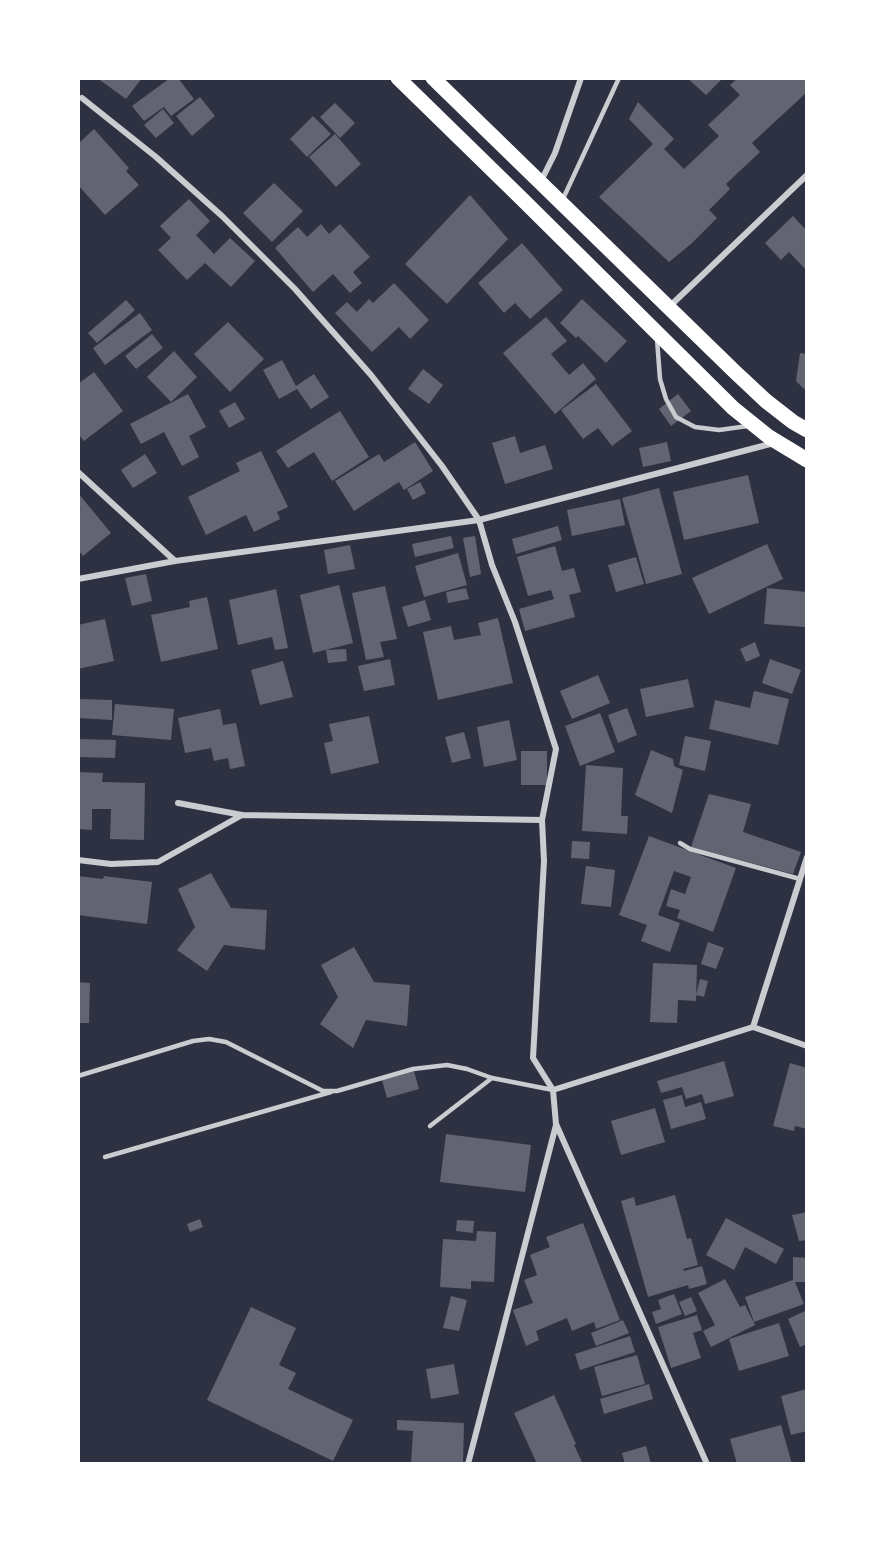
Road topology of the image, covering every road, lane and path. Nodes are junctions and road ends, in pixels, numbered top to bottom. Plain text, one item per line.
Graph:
1 (398, 78) edge
2 (434, 78) edge
3 (581, 78) edge
4 (619, 78) edge
5 (82, 98) dead end
6 (807, 175) edge
7 (540, 182) junction
8 (560, 203) junction
9 (669, 307) junction
10 (657, 333) junction
11 (753, 425) junction
12 (807, 430) edge
13 (778, 442) junction
14 (807, 460) edge
15 (78, 472) edge
16 (479, 520) junction
17 (175, 561) junction
18 (78, 579) edge
19 (178, 803) dead end
20 (242, 814) junction
21 (542, 820) junction
22 (680, 843) dead end
23 (807, 857) edge
24 (78, 860) edge
25 (800, 879) junction
26 (753, 1027) junction
27 (807, 1046) edge
28 (78, 1076) edge
29 (492, 1078) junction
30 (553, 1090) junction
31 (337, 1091) junction
32 (556, 1124) junction
33 (430, 1126) dead end
34 (105, 1157) dead end
35 (468, 1464) edge
36 (707, 1464) edge

1 - 10 main road
2 - 7 main road
3 - 7 street
4 - 8 lane
5 - 16 street
6 - 9 street
7 - 8 main road
8 - 9 main road
9 - 12 main road
10 - 11 main road
10 - 11 lane
11 - 13 main road
13 - 14 main road
13 - 16 street
15 - 17 street
16 - 17 street
16 - 21 street
17 - 18 street
19 - 20 street
20 - 21 street
20 - 24 street
21 - 30 street
22 - 25 lane
23 - 25 street
25 - 26 street
26 - 27 street
26 - 30 street
28 - 31 lane
29 - 30 lane
29 - 31 lane
29 - 33 lane
30 - 32 street
31 - 34 lane
32 - 35 street
32 - 36 street

